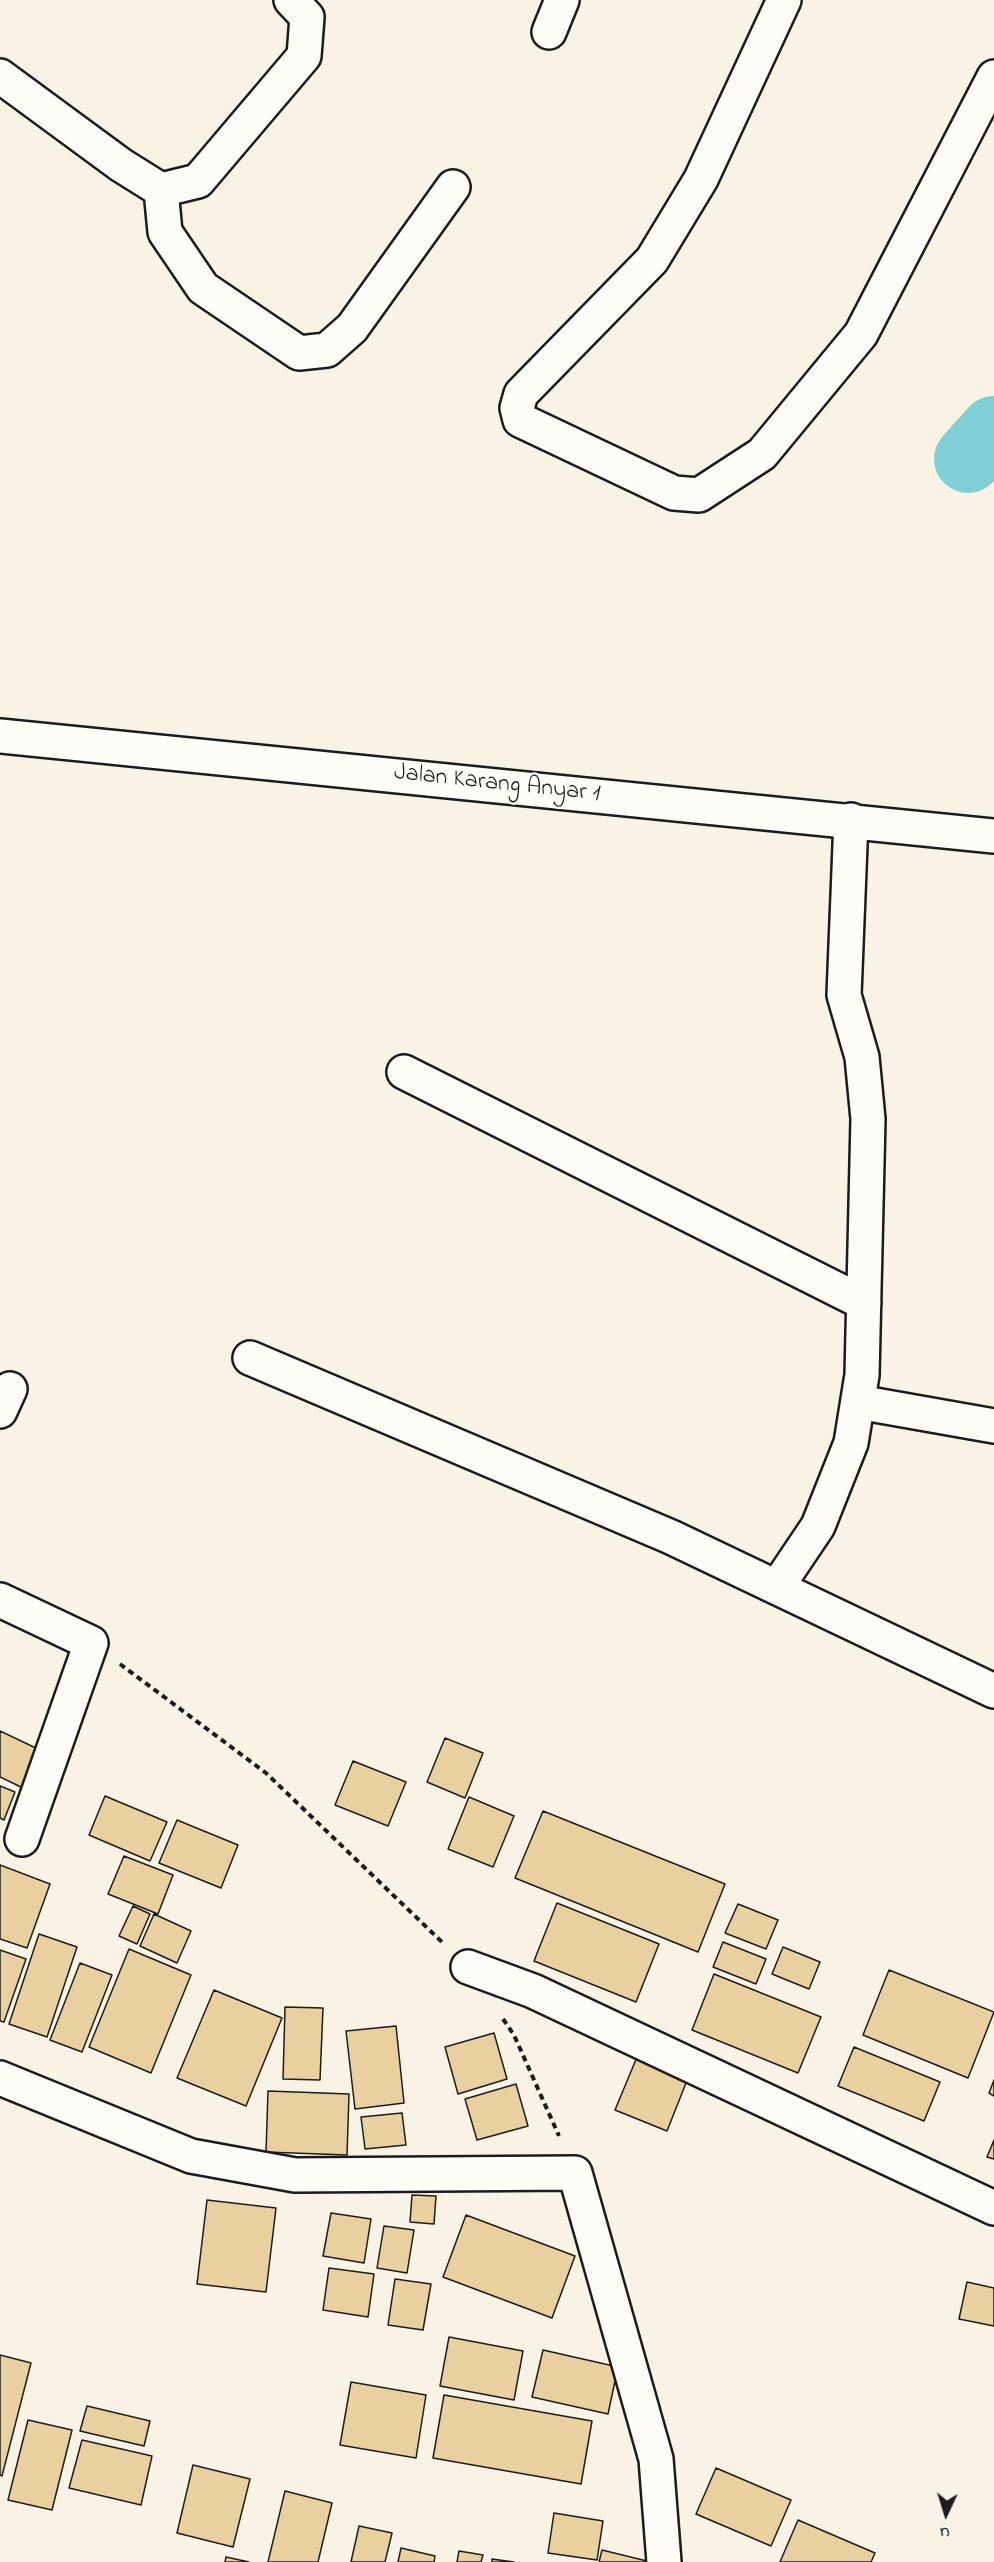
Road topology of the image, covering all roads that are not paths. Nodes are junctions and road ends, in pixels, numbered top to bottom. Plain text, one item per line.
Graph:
1 (291, 0) edge
2 (562, 0) edge
3 (784, 0) edge
4 (549, 32) dead end
5 (0, 76) edge
6 (994, 76) edge
7 (453, 187) dead end
8 (161, 190) junction
9 (0, 736) edge
10 (851, 820) junction
11 (994, 836) edge
12 (404, 1072) dead end
13 (864, 1303) junction
14 (250, 1358) dead end
15 (858, 1402) junction
16 (994, 1426) edge
17 (777, 1587) junction
18 (0, 1600) edge
19 (994, 1691) edge
20 (22, 1839) dead end
21 (468, 1967) road end
22 (0, 2078) edge
23 (994, 2208) edge
24 (664, 2562) edge

1 - 8 street
2 - 4 street
3 - 6 street
5 - 8 street
7 - 8 street
9 - 10 street, Jalan Karang Anyar 1
10 - 11 street, Jalan Karang Anyar 1
10 - 13 street
12 - 13 street
13 - 15 street
14 - 17 street
15 - 16 street
15 - 17 street
17 - 19 street
18 - 20 street
21 - 23 street
22 - 24 street

